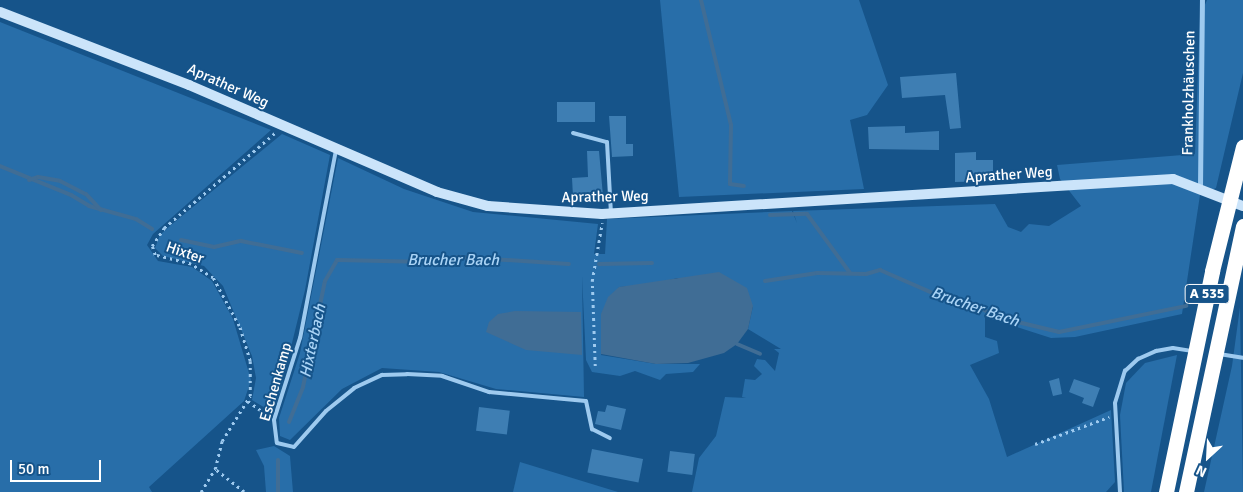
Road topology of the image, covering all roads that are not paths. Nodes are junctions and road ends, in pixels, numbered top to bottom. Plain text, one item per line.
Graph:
1 (1202, 0) edge
2 (0, 12) edge
3 (573, 133) dead end
4 (1243, 147) edge
5 (336, 150) junction
6 (1200, 187) junction
7 (1243, 206) edge
8 (607, 213) junction
9 (1243, 226) edge
10 (1200, 352) dead end
11 (1209, 353) dead end
12 (1243, 358) edge
13 (610, 438) dead end
14 (1120, 492) edge
15 (1166, 492) edge
16 (1186, 492) edge

1 - 6 street, Frankholzhäuschen
2 - 5 street, Aprather Weg
3 - 8 lane
4 - 15 highway, A 535
5 - 8 street, Aprather Weg
5 - 13 lane, Eschenkamp
6 - 7 street, Aprather Weg
6 - 8 street, Aprather Weg
9 - 16 highway, A 535
10 - 14 lane
11 - 12 lane

